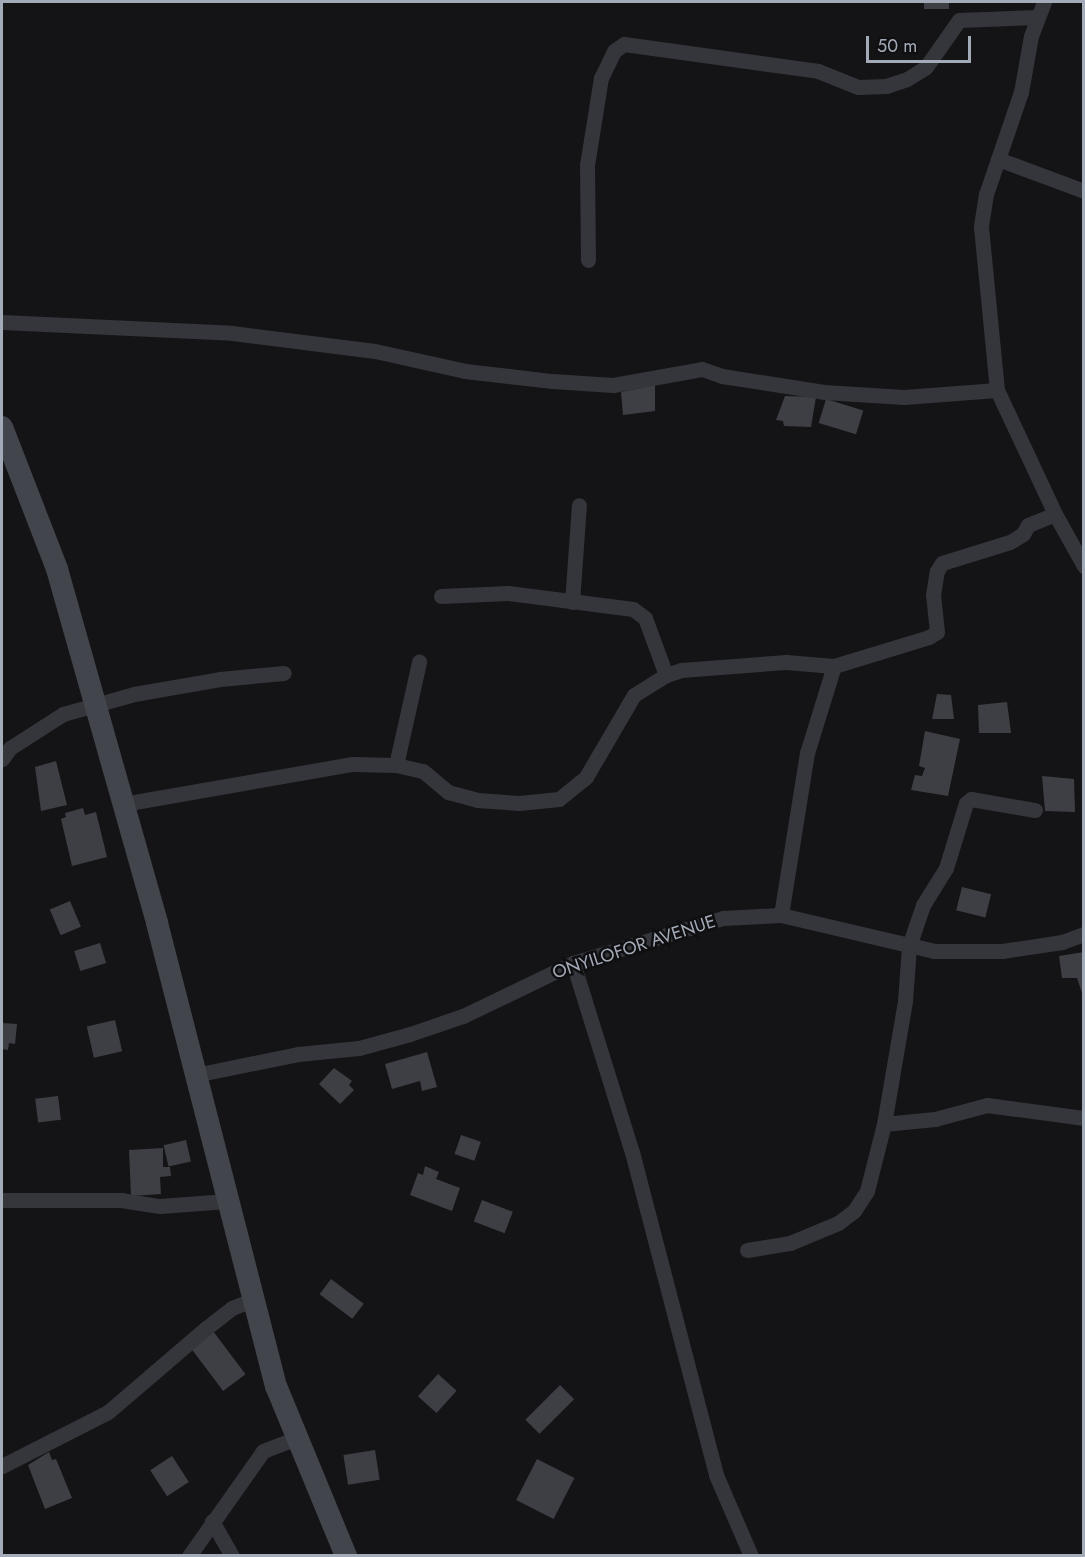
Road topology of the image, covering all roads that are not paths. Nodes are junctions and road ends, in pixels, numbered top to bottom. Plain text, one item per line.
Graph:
1 (1044, 2) edge
2 (1038, 17) junction
3 (998, 159) junction
4 (1083, 191) edge
5 (588, 260) dead end
6 (2, 322) edge
7 (997, 390) junction
8 (2, 427) edge
9 (579, 505) dead end
10 (1055, 514) junction
11 (1083, 566) edge
12 (441, 596) dead end
13 (572, 602) junction
14 (419, 662) dead end
15 (834, 666) junction
16 (284, 673) dead end
17 (666, 675) junction
18 (96, 707) junction
19 (2, 759) edge
20 (396, 765) junction
21 (123, 804) junction
22 (1035, 810) dead end
23 (782, 915) junction
24 (1083, 934) edge
25 (909, 946) junction
26 (573, 963) junction
27 (195, 1075) junction
28 (1083, 1118) edge
29 (884, 1124) junction
30 (2, 1200) edge
31 (227, 1201) junction
32 (747, 1250) dead end
33 (252, 1300) junction
34 (296, 1439) junction
35 (2, 1466) edge
36 (212, 1521) junction
37 (189, 1556) edge
38 (232, 1556) edge
39 (346, 1556) edge
40 (751, 1556) edge

1 - 2 street
2 - 3 street
2 - 5 street
3 - 4 street
3 - 7 street
6 - 7 street
7 - 10 street
8 - 18 main road
9 - 13 street
10 - 11 street
10 - 15 street
12 - 13 street
13 - 17 street
14 - 20 street
15 - 17 street
15 - 23 street
16 - 18 street
17 - 20 street
18 - 19 street
18 - 21 main road
20 - 21 street
21 - 27 main road
22 - 25 street
23 - 25 street, ONYILOFOR AVENUE
23 - 26 street, ONYILOFOR AVENUE
24 - 25 street, ONYILOFOR AVENUE
25 - 29 street
26 - 27 street, ONYILOFOR AVENUE
26 - 40 street
27 - 31 main road
28 - 29 street
29 - 32 street
30 - 31 street
31 - 33 main road
33 - 34 main road
33 - 35 street
34 - 36 street
34 - 39 main road
36 - 37 street
36 - 38 street

